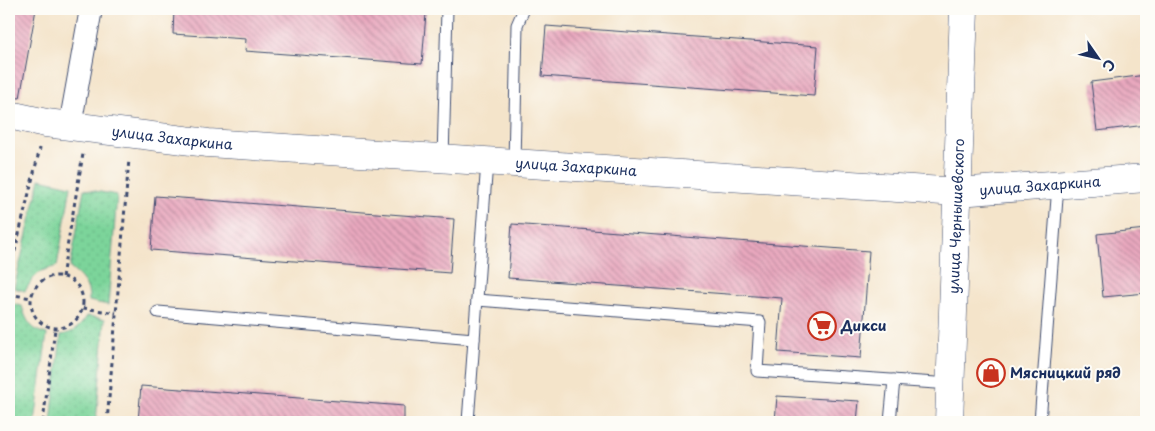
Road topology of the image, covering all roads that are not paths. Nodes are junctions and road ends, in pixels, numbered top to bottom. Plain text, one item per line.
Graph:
1 (91, 9) edge
2 (447, 9) edge
3 (524, 9) edge
4 (964, 9) edge
5 (9, 115) edge
6 (68, 126) junction
7 (443, 159) junction
8 (487, 162) junction
9 (514, 163) junction
10 (1146, 178) edge
11 (1058, 185) junction
12 (958, 192) junction
13 (477, 300) junction
14 (158, 312) dead end
15 (474, 339) junction
16 (894, 380) junction
17 (951, 384) junction
18 (468, 422) edge
19 (890, 422) edge
20 (949, 422) edge
21 (1040, 422) edge

1 - 6 street
2 - 7 lane
3 - 9 lane
4 - 12 street, улица Чернышевского
5 - 6 street, улица Захаркина
6 - 7 street, улица Захаркина
7 - 8 street, улица Захаркина
8 - 9 street, улица Захаркина
8 - 13 lane
9 - 12 street, улица Захаркина
10 - 11 street, улица Захаркина
11 - 12 street, улица Захаркина
11 - 21 lane
12 - 17 street, улица Чернышевского
13 - 15 lane
13 - 16 lane
14 - 15 lane
15 - 18 lane
16 - 17 lane
16 - 19 lane
17 - 20 street, улица Чернышевского

